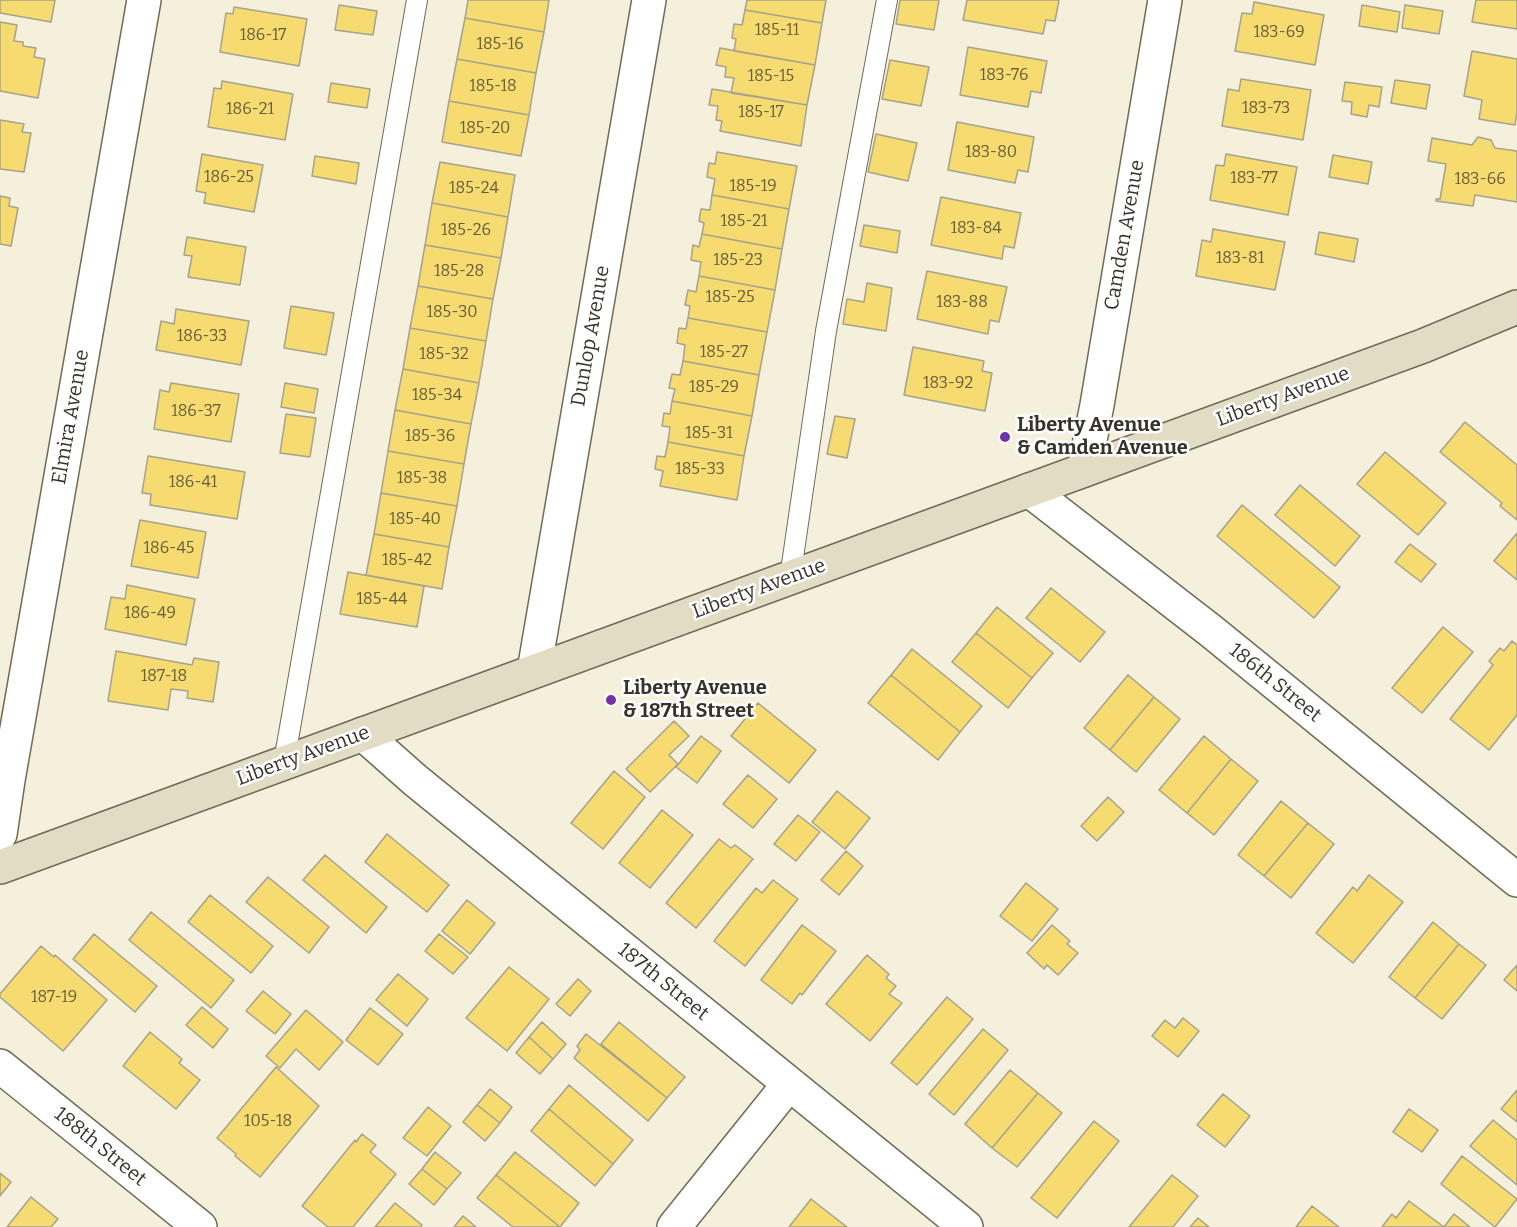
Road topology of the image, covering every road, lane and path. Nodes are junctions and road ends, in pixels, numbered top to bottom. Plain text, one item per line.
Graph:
1 (144, 0) edge
2 (417, 0) edge
3 (648, 0) edge
4 (887, 0) edge
5 (1165, 0) edge
6 (1517, 307) edge
7 (1084, 470) junction
8 (1029, 490) junction
9 (790, 578) junction
10 (534, 671) junction
11 (363, 734) junction
12 (284, 762) junction
13 (0, 834) edge
14 (0, 867) edge
15 (1517, 880) edge
16 (0, 1066) edge
17 (789, 1084) junction
18 (200, 1227) edge
19 (674, 1227) edge
20 (966, 1227) edge

1 - 13 street, Elmira Avenue
2 - 12 lane
3 - 10 street, Dunlop Avenue
4 - 9 lane
5 - 7 street, Camden Avenue
6 - 7 main road, Liberty Avenue
7 - 8 main road, Liberty Avenue
8 - 9 main road, Liberty Avenue
8 - 15 street, 186th Street
9 - 10 main road, Liberty Avenue
10 - 11 main road, Liberty Avenue
11 - 12 main road, Liberty Avenue
11 - 17 street, 187th Street
12 - 14 main road, Liberty Avenue
16 - 18 street, 188th Street
17 - 19 street
17 - 20 street, 187th Street

